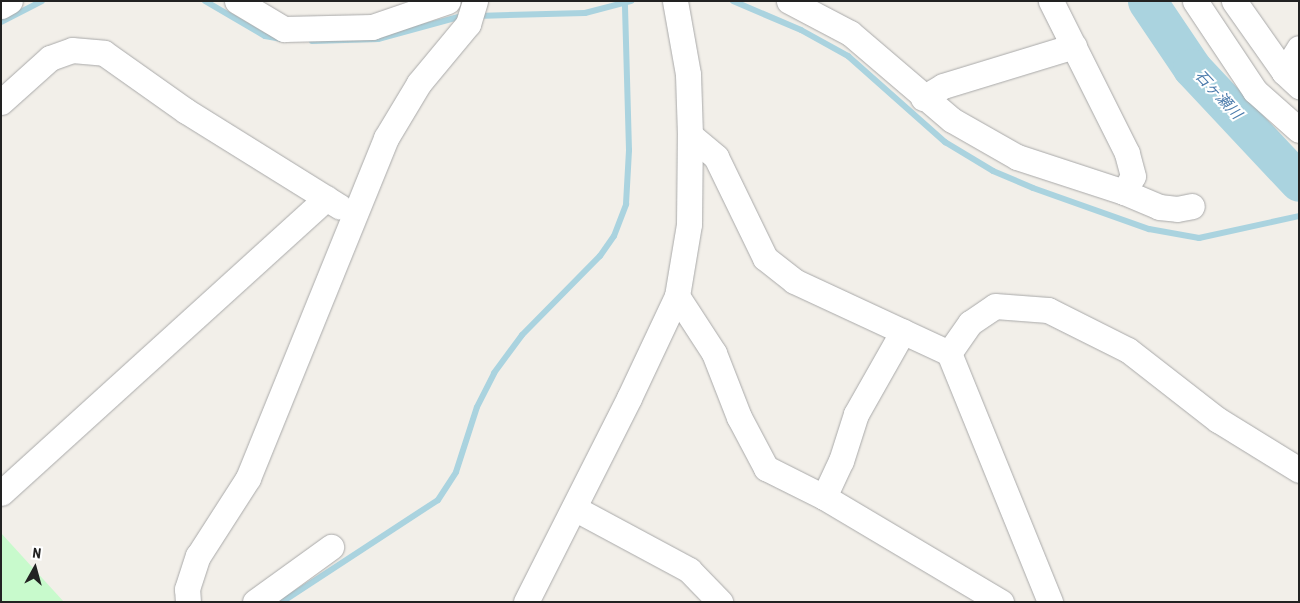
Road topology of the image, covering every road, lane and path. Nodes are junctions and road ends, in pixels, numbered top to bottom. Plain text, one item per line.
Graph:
1 (10, 1) edge
2 (237, 1) edge
3 (448, 1) edge
4 (475, 1) edge
5 (675, 1) edge
6 (789, 1) edge
7 (1051, 1) edge
8 (1195, 1) edge
9 (1234, 1) edge
10 (1, 6) edge
11 (817, 6) edge
12 (1074, 46) junction
13 (1299, 48) edge
14 (1291, 79) edge
15 (923, 98) junction
16 (1, 102) edge
17 (1299, 130) edge
18 (690, 135) junction
19 (1124, 192) junction
20 (326, 198) junction
21 (1192, 206) dead end
22 (353, 215) junction
23 (677, 296) junction
24 (903, 331) junction
25 (949, 353) junction
26 (1299, 470) edge
27 (1, 493) edge
28 (824, 497) junction
29 (574, 508) junction
30 (330, 547) dead end
31 (188, 602) edge
32 (255, 602) edge
33 (526, 602) edge
34 (720, 602) edge
35 (1001, 602) edge
36 (1050, 602) edge

1 - 10 street
2 - 3 street
4 - 22 street
5 - 18 street
6 - 11 street
7 - 12 street
8 - 17 street
9 - 14 street
11 - 15 street
12 - 15 street
12 - 19 street
13 - 14 street
15 - 19 street
16 - 20 street
18 - 23 street
18 - 24 street
19 - 21 street
20 - 22 street
20 - 27 street
22 - 31 street
23 - 28 street
23 - 29 street
24 - 25 street
24 - 28 street
25 - 26 street
25 - 36 street
28 - 35 street
29 - 33 street
29 - 34 street
30 - 32 street

